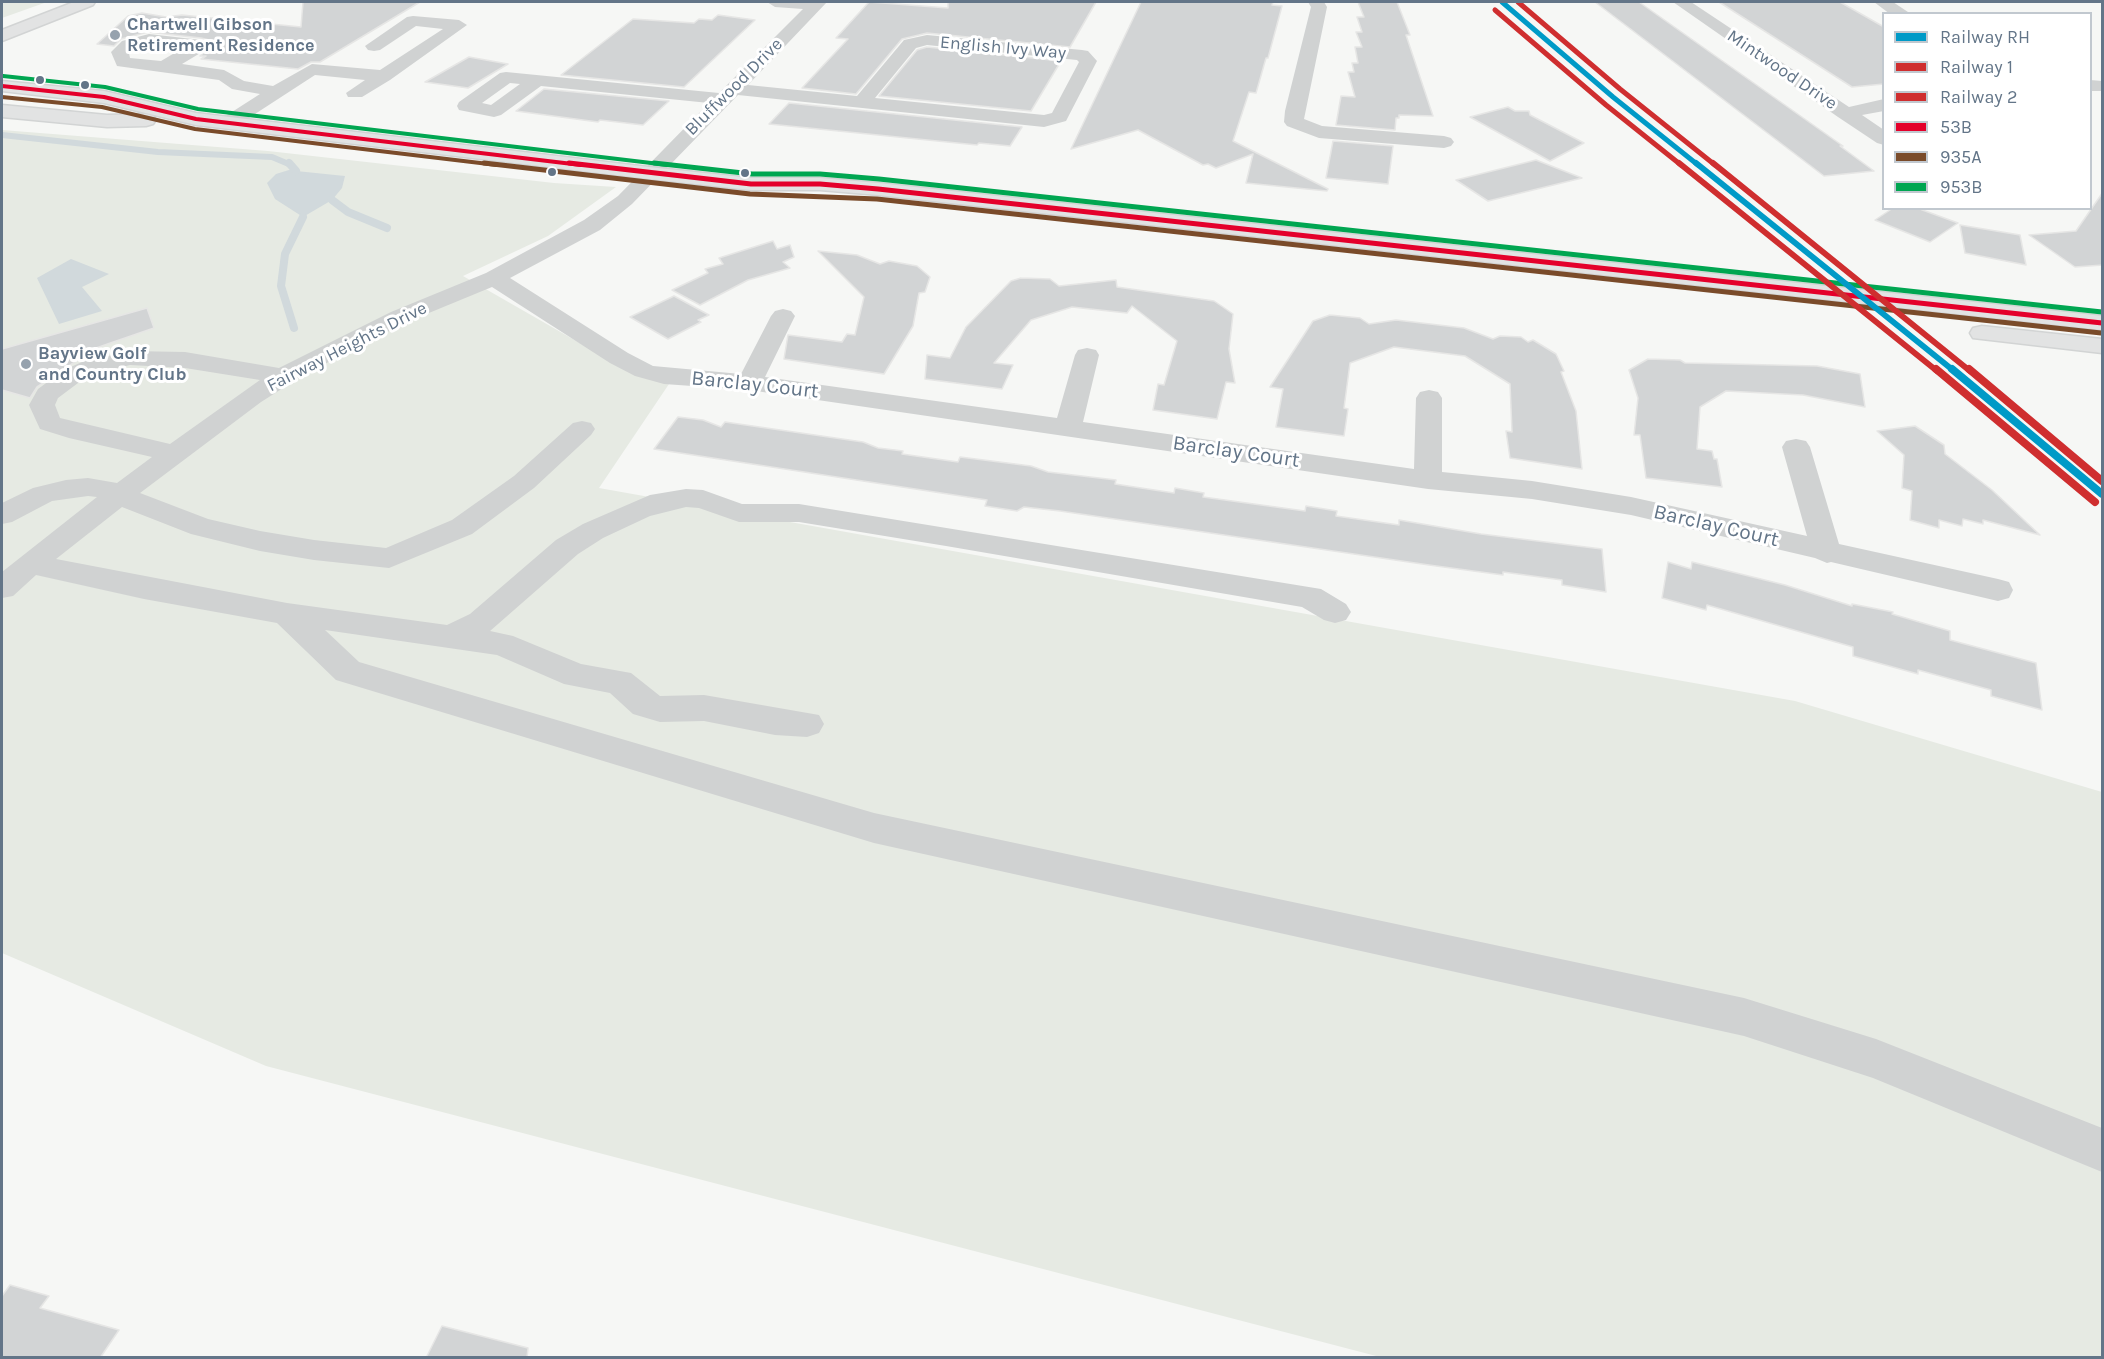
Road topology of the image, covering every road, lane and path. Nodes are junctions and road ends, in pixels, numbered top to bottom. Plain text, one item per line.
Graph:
1 (87, 2) edge
2 (775, 2) edge
3 (1316, 2) edge
4 (1681, 2) edge
5 (1882, 2) edge
6 (817, 3) edge
7 (1900, 12) edge
8 (2, 36) edge
9 (374, 46) dead end
10 (164, 67) dead end
11 (384, 76) junction
12 (536, 81) dead end
13 (2, 86) edge
14 (277, 92) junction
15 (355, 93) dead end
16 (727, 94) junction
17 (862, 102) junction
18 (1882, 105) edge
19 (2, 111) edge
20 (1845, 113) junction
21 (196, 119) junction
22 (228, 123) junction
23 (1882, 138) edge
24 (1444, 142) dead end
25 (649, 173) junction
26 (751, 184) junction
27 (494, 278) junction
28 (783, 316) dead end
29 (2103, 323) edge
30 (2103, 346) edge
31 (1087, 355) dead end
32 (285, 377) junction
33 (749, 382) junction
34 (1429, 398) dead end
35 (1068, 427) junction
36 (582, 429) dead end
37 (1796, 447) dead end
38 (173, 453) junction
39 (1428, 480) junction
40 (118, 496) junction
41 (2, 515) edge
42 (1827, 553) junction
43 (13, 574) edge
44 (1998, 590) dead end
45 (1335, 612) dead end
46 (287, 614) junction
47 (450, 637) junction
48 (807, 724) dead end
49 (2103, 1150) edge

1 - 8 main road
2 - 6 street
3 - 24 street
4 - 20 street, Mintwood Drive
5 - 7 street
6 - 16 street, Bluffwood Drive
9 - 11 street
10 - 14 street
11 - 14 street
11 - 15 street
12 - 16 street, English Ivy Way
13 - 21 main road
14 - 22 street
16 - 17 street, English Ivy Way
16 - 25 street, Bluffwood Drive
17 - 17 street, English Ivy Way
18 - 20 street
19 - 21 main road
20 - 23 street, Mintwood Drive
21 - 22 main road
22 - 25 main road
25 - 26 main road
25 - 27 street, Fairway Heights Drive
26 - 29 main road
26 - 30 main road
27 - 32 street, Fairway Heights Drive
27 - 33 street, Barclay Court
28 - 33 street
31 - 35 street
32 - 38 street, Fairway Heights Drive
32 - 38 street
33 - 35 street, Barclay Court
34 - 39 street
35 - 39 street, Barclay Court
36 - 40 street
37 - 42 street
38 - 40 street, Fairway Heights Drive
39 - 42 street, Barclay Court
40 - 41 street
40 - 43 street, Fairway Heights Drive
42 - 44 street, Barclay Court
43 - 46 street
45 - 47 street
46 - 47 street
46 - 49 street
47 - 48 street

